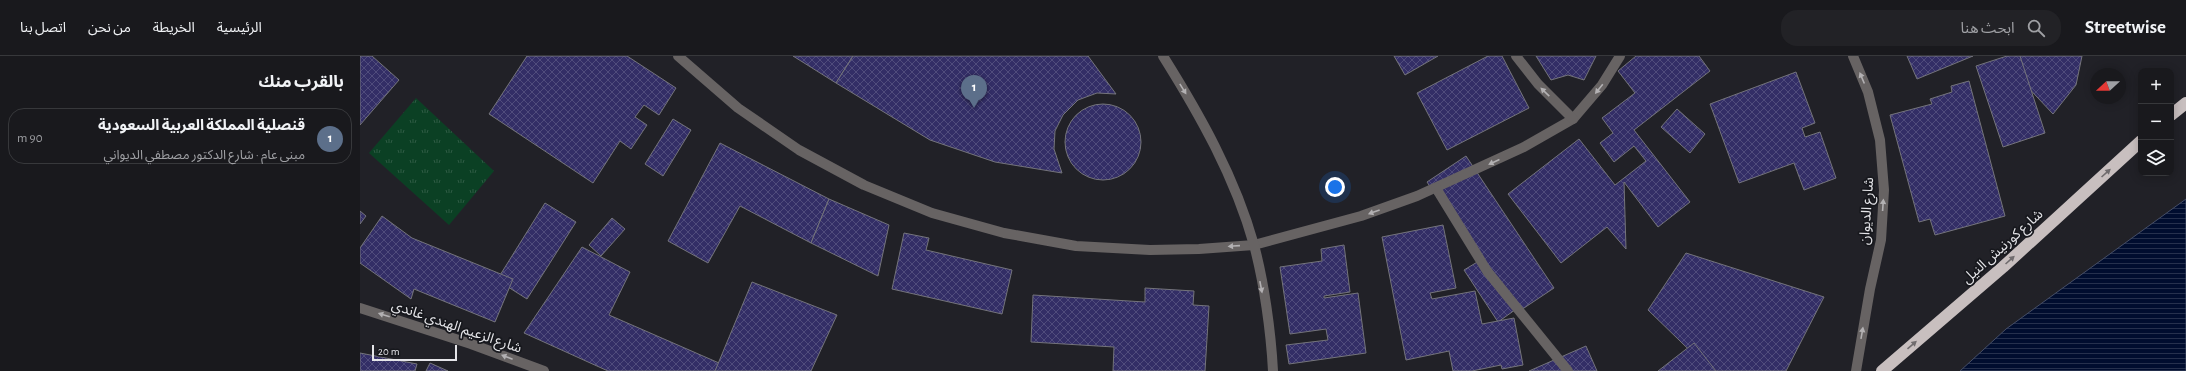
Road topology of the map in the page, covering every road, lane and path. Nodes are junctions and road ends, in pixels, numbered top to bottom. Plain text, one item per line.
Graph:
1 (678, 56) edge
2 (1162, 56) edge
3 (1516, 56) edge
4 (1620, 56) edge
5 (1853, 56) edge
6 (2186, 103) edge
7 (2174, 113) edge
8 (1573, 119) junction
9 (2138, 144) edge
10 (1436, 188) junction
11 (1254, 245) junction
12 (360, 308) edge
13 (544, 371) edge
14 (1273, 371) edge
15 (1568, 371) edge
16 (1856, 371) edge
17 (1882, 371) edge

11 -> 1 street
2 -> 11 street
8 -> 3 street
4 -> 8 street
16 -> 5 street, شارع الديوان
6 - 7 highway
8 -> 10 street
17 -> 9 highway, شارع كورنيش النيل
10 -> 11 street
10 - 15 street
11 -> 14 street
13 -> 12 street, شارع الزعيم الهندي غاندي

